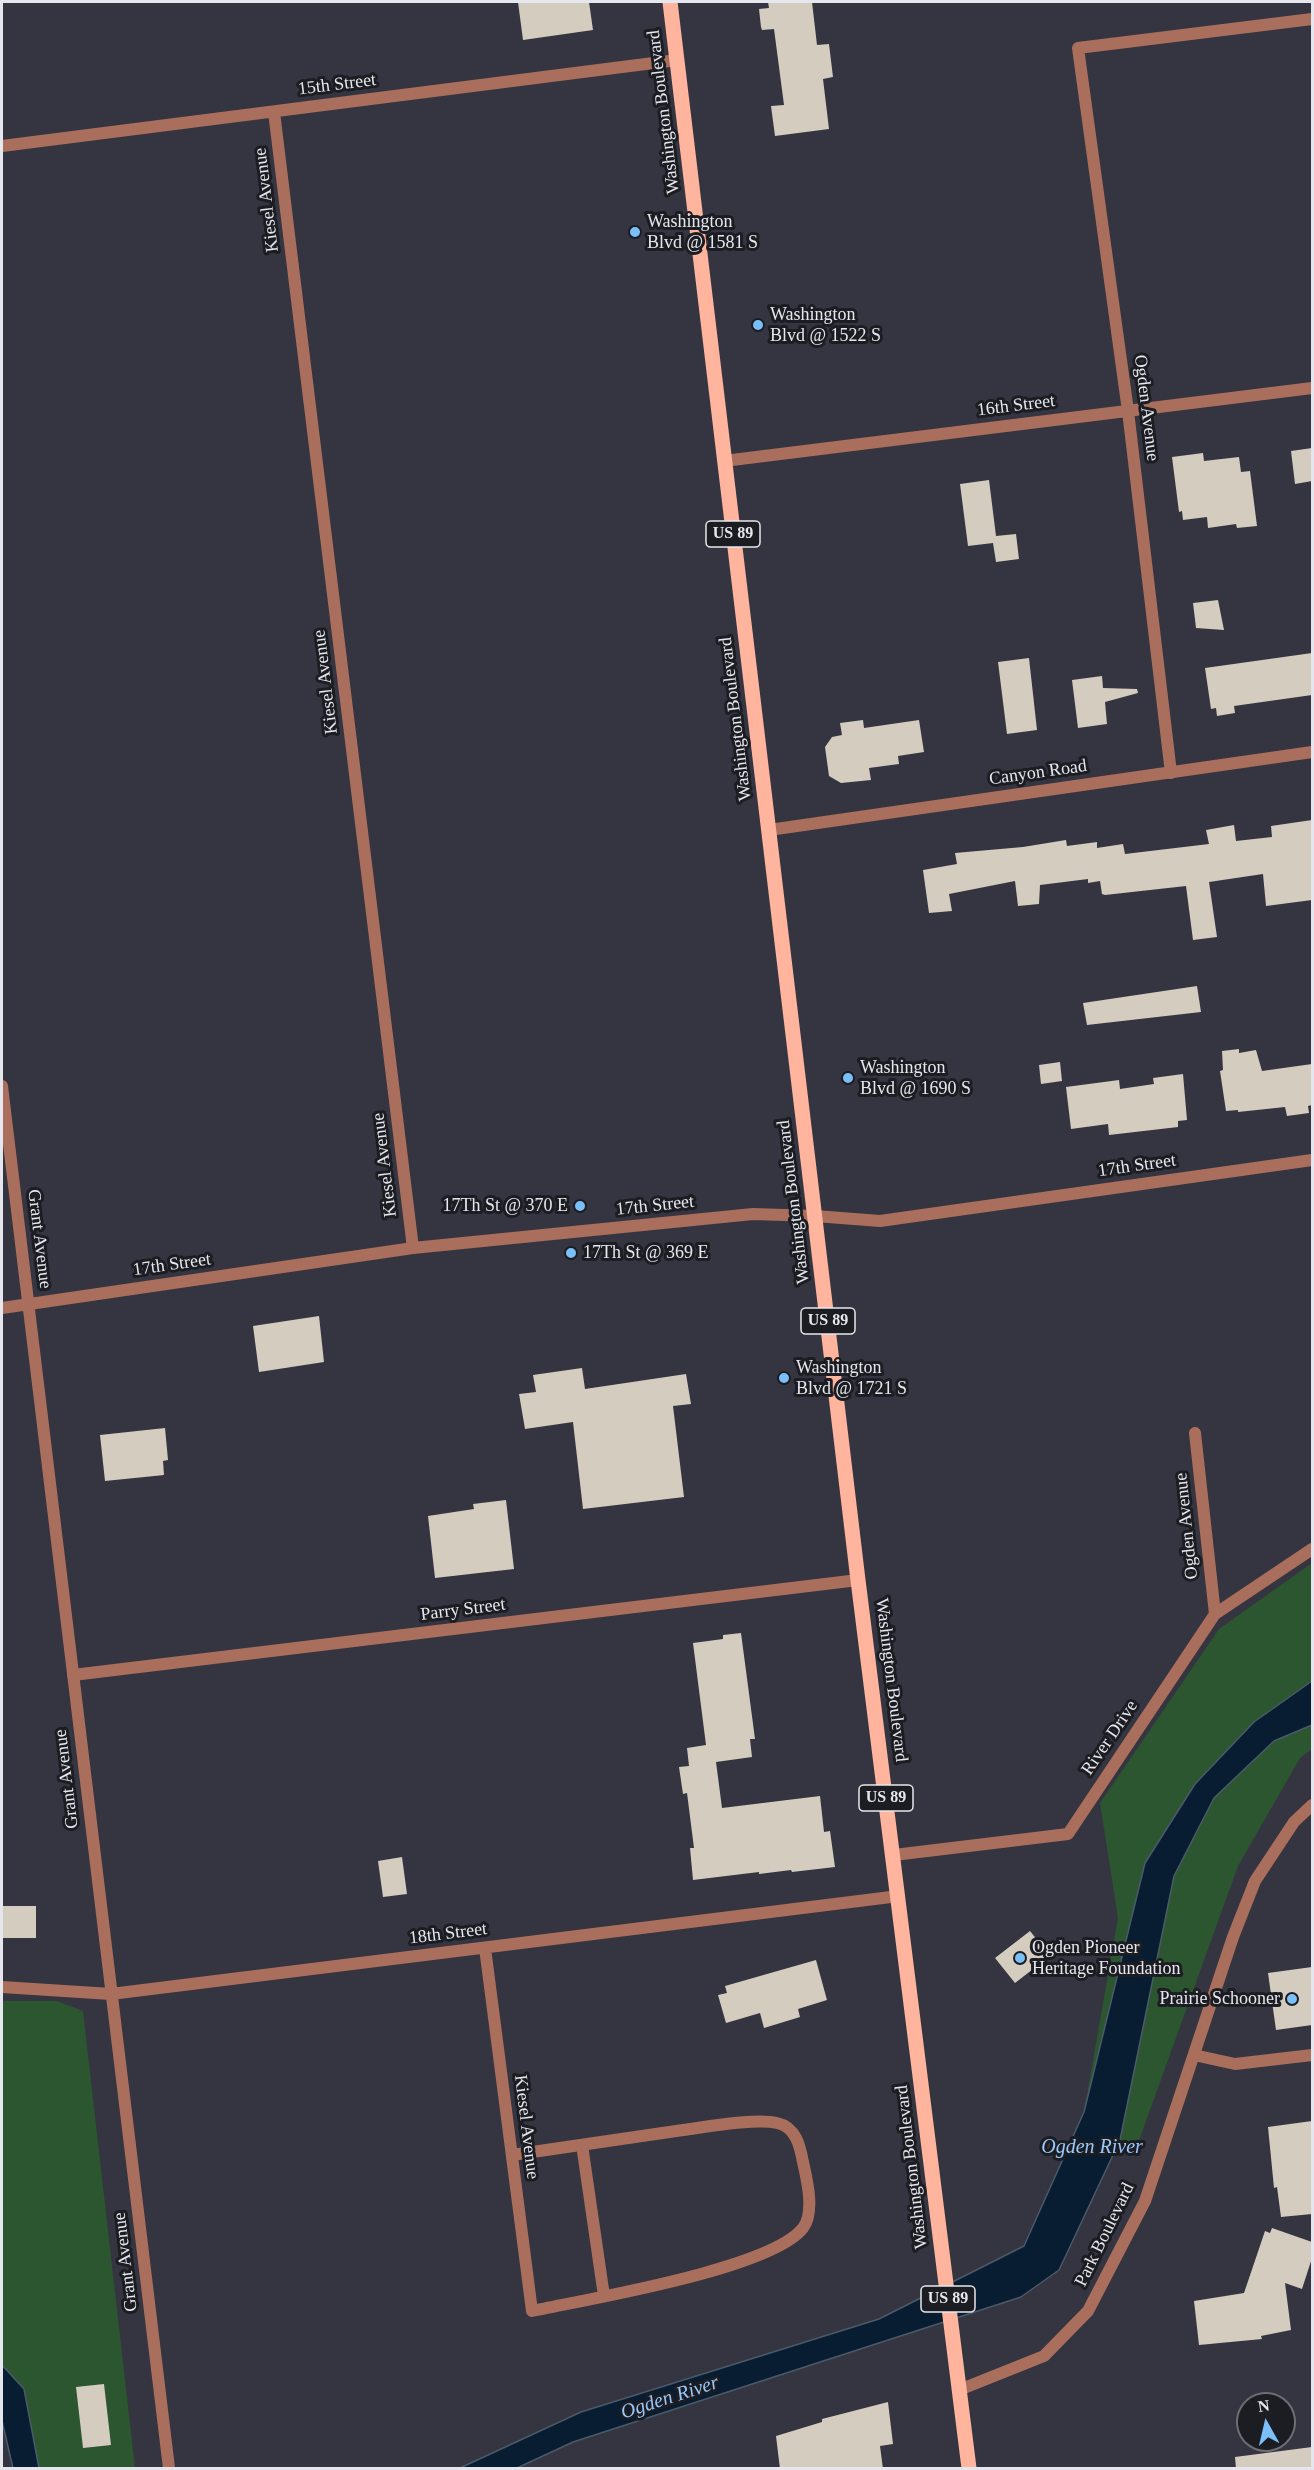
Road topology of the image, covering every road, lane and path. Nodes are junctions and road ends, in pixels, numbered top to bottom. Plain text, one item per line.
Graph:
1 (670, 2) edge
2 (1312, 19) edge
3 (677, 60) junction
4 (274, 112) junction
5 (2, 146) edge
6 (1312, 388) edge
7 (1128, 411) junction
8 (724, 461) junction
9 (1312, 752) edge
10 (1171, 772) junction
11 (769, 830) junction
12 (2, 1086) edge
13 (1312, 1160) edge
14 (815, 1216) junction
15 (413, 1248) junction
16 (28, 1304) junction
17 (2, 1308) edge
18 (1195, 1433) dead end
19 (1312, 1549) edge
20 (858, 1580) junction
21 (1215, 1614) junction
22 (73, 1675) junction
23 (1312, 1805) edge
24 (894, 1855) junction
25 (899, 1896) junction
26 (485, 1948) junction
27 (2, 1987) edge
28 (111, 1994) junction
29 (1194, 2055) junction
30 (1312, 2055) edge
31 (582, 2145) junction
32 (512, 2155) junction
33 (604, 2296) junction
34 (959, 2390) junction
35 (169, 2469) edge
36 (969, 2469) edge

1 - 3 main road, Washington Boulevard / US 89
2 - 7 street, Ogden Avenue
3 - 4 street, 15th Street
3 - 8 main road, Washington Boulevard / US 89
4 - 5 street, 15th Street
4 - 15 street, Kiesel Avenue
6 - 7 street, 16th Street
7 - 8 street, 16th Street
7 - 10 street, Ogden Avenue
8 - 11 main road, Washington Boulevard / US 89
9 - 10 street, Canyon Road
10 - 11 street, Canyon Road
11 - 14 main road, Washington Boulevard / US 89
12 - 16 street, Grant Avenue
13 - 14 street, 17th Street
14 - 15 street, 17th Street
14 - 20 main road, Washington Boulevard / US 89
15 - 16 street, 17th Street
16 - 17 street, 17th Street
16 - 22 street, Grant Avenue
18 - 21 street, Ogden Avenue
19 - 21 street, River Drive
20 - 22 street, Parry Street
20 - 24 main road, Washington Boulevard / US 89
21 - 24 street, River Drive
22 - 28 street, Grant Avenue
23 - 29 street, Park Boulevard
24 - 25 main road, Washington Boulevard / US 89
25 - 26 street, 18th Street
25 - 34 main road, Washington Boulevard / US 89
26 - 28 street, 18th Street
26 - 32 street, Kiesel Avenue
27 - 28 street, 18th Street
28 - 35 street, Grant Avenue
29 - 30 street
29 - 34 street, Park Boulevard
31 - 32 street
31 - 33 street
31 - 33 street
32 - 33 street, Kiesel Avenue
34 - 36 main road, Washington Boulevard / US 89

